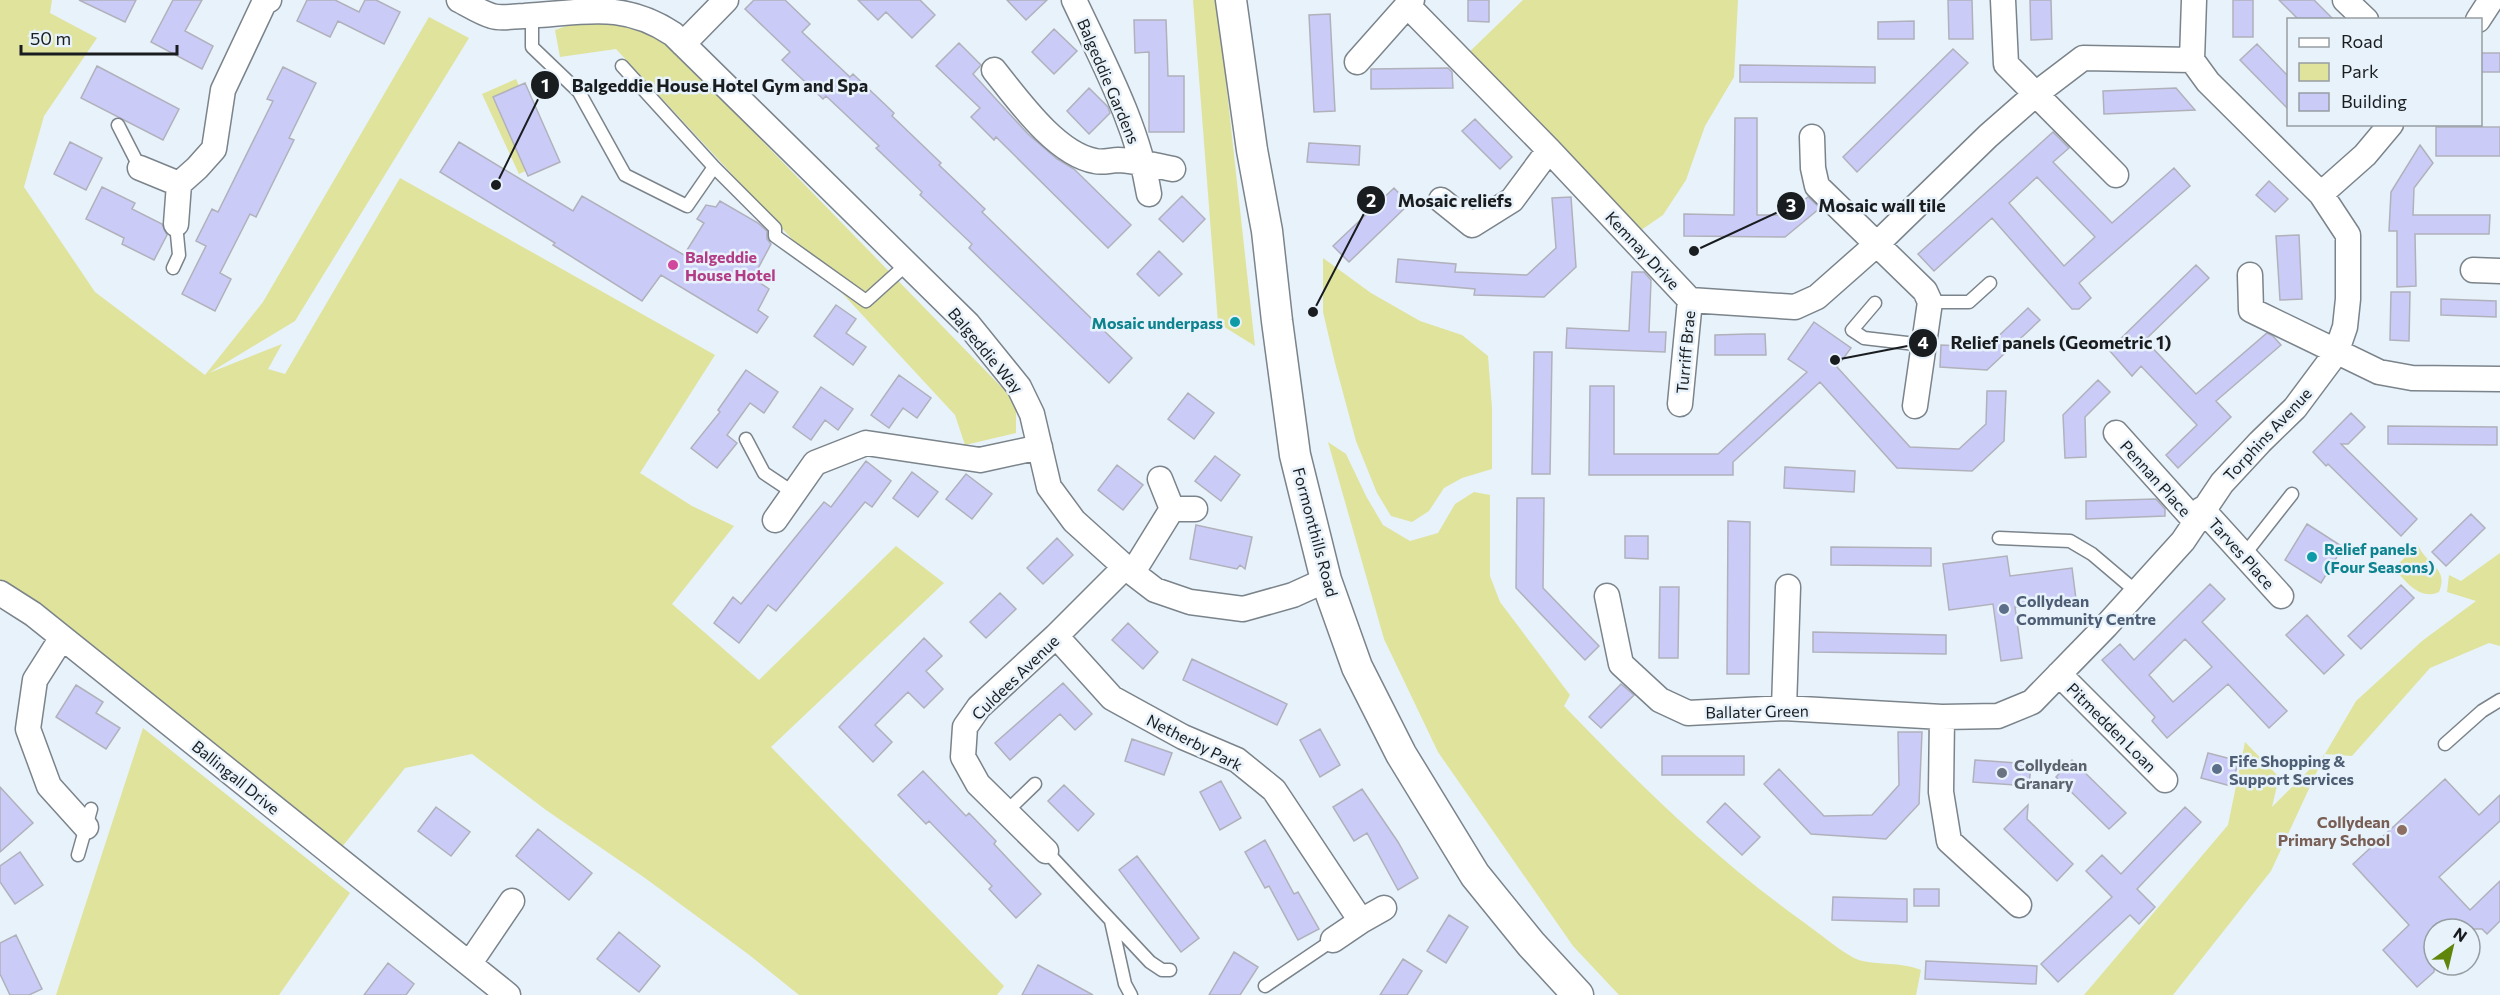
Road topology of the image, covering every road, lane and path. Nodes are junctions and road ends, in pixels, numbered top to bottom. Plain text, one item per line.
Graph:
1 (459, 0) edge
2 (726, 0) edge
3 (1074, 0) edge
4 (1231, 0) edge
5 (2003, 0) edge
6 (2194, 0) edge
7 (2345, 0) edge
8 (2491, 0) edge
9 (263, 1) edge
10 (1410, 2) edge
11 (532, 15) junction
12 (2364, 18) edge
13 (2479, 18) edge
14 (678, 39) junction
15 (2192, 60) junction
16 (1357, 62) dead end
17 (622, 66) dead end
18 (994, 70) dead end
19 (2037, 93) junction
20 (118, 125) dead end
21 (2389, 126) edge
22 (1812, 137) dead end
23 (1549, 150) junction
24 (1144, 162) junction
25 (714, 167) junction
26 (140, 168) joint
27 (1173, 169) dead end
28 (2116, 175) dead end
29 (179, 184) junction
30 (1149, 194) dead end
31 (2321, 194) junction
32 (1441, 200) dead end
33 (176, 224) joint
34 (1878, 244) junction
35 (907, 264) junction
36 (173, 268) dead end
37 (2473, 270) dead end
38 (2500, 271) edge
39 (2250, 275) dead end
40 (1990, 283) dead end
41 (1690, 300) junction
42 (1930, 302) junction
43 (1875, 303) dead end
44 (1924, 345) junction
45 (2336, 353) junction
46 (2500, 379) edge
47 (1680, 404) dead end
48 (1916, 406) dead end
49 (2116, 433) dead end
50 (746, 439) dead end
51 (1040, 447) junction
52 (1160, 479) dead end
53 (794, 493) junction
54 (2292, 494) dead end
55 (2199, 516) junction
56 (775, 520) dead end
57 (1999, 538) dead end
58 (2244, 555) junction
59 (1129, 570) junction
60 (1326, 580) junction
61 (1788, 587) dead end
62 (0, 593) edge
63 (2138, 593) junction
64 (1607, 596) dead end
65 (2282, 596) dead end
66 (1056, 636) junction
67 (61, 639) junction
68 (2059, 674) junction
69 (2500, 700) edge
70 (1784, 708) junction
71 (1942, 717) junction
72 (2445, 744) dead end
73 (2165, 780) dead end
74 (1035, 784) dead end
75 (1006, 812) junction
76 (89, 818) joint
77 (1046, 851) joint
78 (78, 855) dead end
79 (512, 901) dead end
80 (2019, 905) dead end
81 (1384, 908) dead end
82 (1110, 920) junction
83 (1361, 921) junction
84 (1333, 940) joint
85 (470, 963) junction
86 (1170, 970) dead end
87 (1265, 986) dead end
88 (508, 995) edge
89 (1131, 995) edge
90 (1578, 995) edge

1 - 11 street, Balgeddie Way
2 - 14 street
3 - 24 street, Balgeddie Gardens
4 - 60 street, Formonthills Road
5 - 19 street
6 - 15 street
7 - 12 street
8 - 13 street
9 - 29 street
10 - 16 street
10 - 23 street, Kemnay Drive
11 - 14 street, Balgeddie Way
11 - 25 lane
14 - 35 street, Balgeddie Way
15 - 19 street, Kemnay Drive
15 - 31 street, Torphins Avenue
17 - 25 lane
18 - 24 street, Balgeddie Gardens
19 - 28 street
19 - 34 street, Kemnay Drive
20 - 26 lane
21 - 31 street
22 - 34 street
23 - 32 street
23 - 41 street, Kemnay Drive
24 - 27 street, Balgeddie Gardens
24 - 30 street, Balgeddie Gardens
25 - 35 lane
26 - 29 street
29 - 33 street
31 - 45 street, Torphins Avenue
33 - 36 lane
34 - 41 street, Kemnay Drive
34 - 42 street
35 - 51 street, Balgeddie Way
37 - 38 street
39 - 45 street
40 - 42 lane
41 - 47 street, Turriff Brae
42 - 44 street
43 - 44 lane
44 - 48 street
45 - 46 street
45 - 55 street, Torphins Avenue
49 - 55 street, Pennan Place
50 - 53 lane
51 - 53 street
51 - 59 street, Balgeddie Way
52 - 59 street, Culdees Avenue
53 - 56 street
54 - 58 lane
55 - 58 street, Tarves Place
55 - 63 street, Torphins Avenue
57 - 63 lane
58 - 65 street, Tarves Place
59 - 60 street, Balgeddie Way
59 - 66 street, Culdees Avenue
60 - 90 street, Formonthills Road
61 - 70 street
62 - 67 street, Ballingall Drive
63 - 68 street, Torphins Avenue
64 - 70 street, Ballater Green
66 - 75 street, Culdees Avenue
66 - 83 street, Netherby Park
67 - 76 street
67 - 85 street, Ballingall Drive
68 - 71 street, Torphins Avenue
68 - 73 street, Pitmedden Loan
69 - 72 lane
70 - 71 street, Ballater Green
71 - 80 street
74 - 75 lane
75 - 77 street, Culdees Avenue
76 - 78 lane
77 - 82 lane
79 - 85 street
81 - 83 street
82 - 86 lane
82 - 89 lane
83 - 84 street
84 - 87 lane
85 - 88 street, Ballingall Drive

